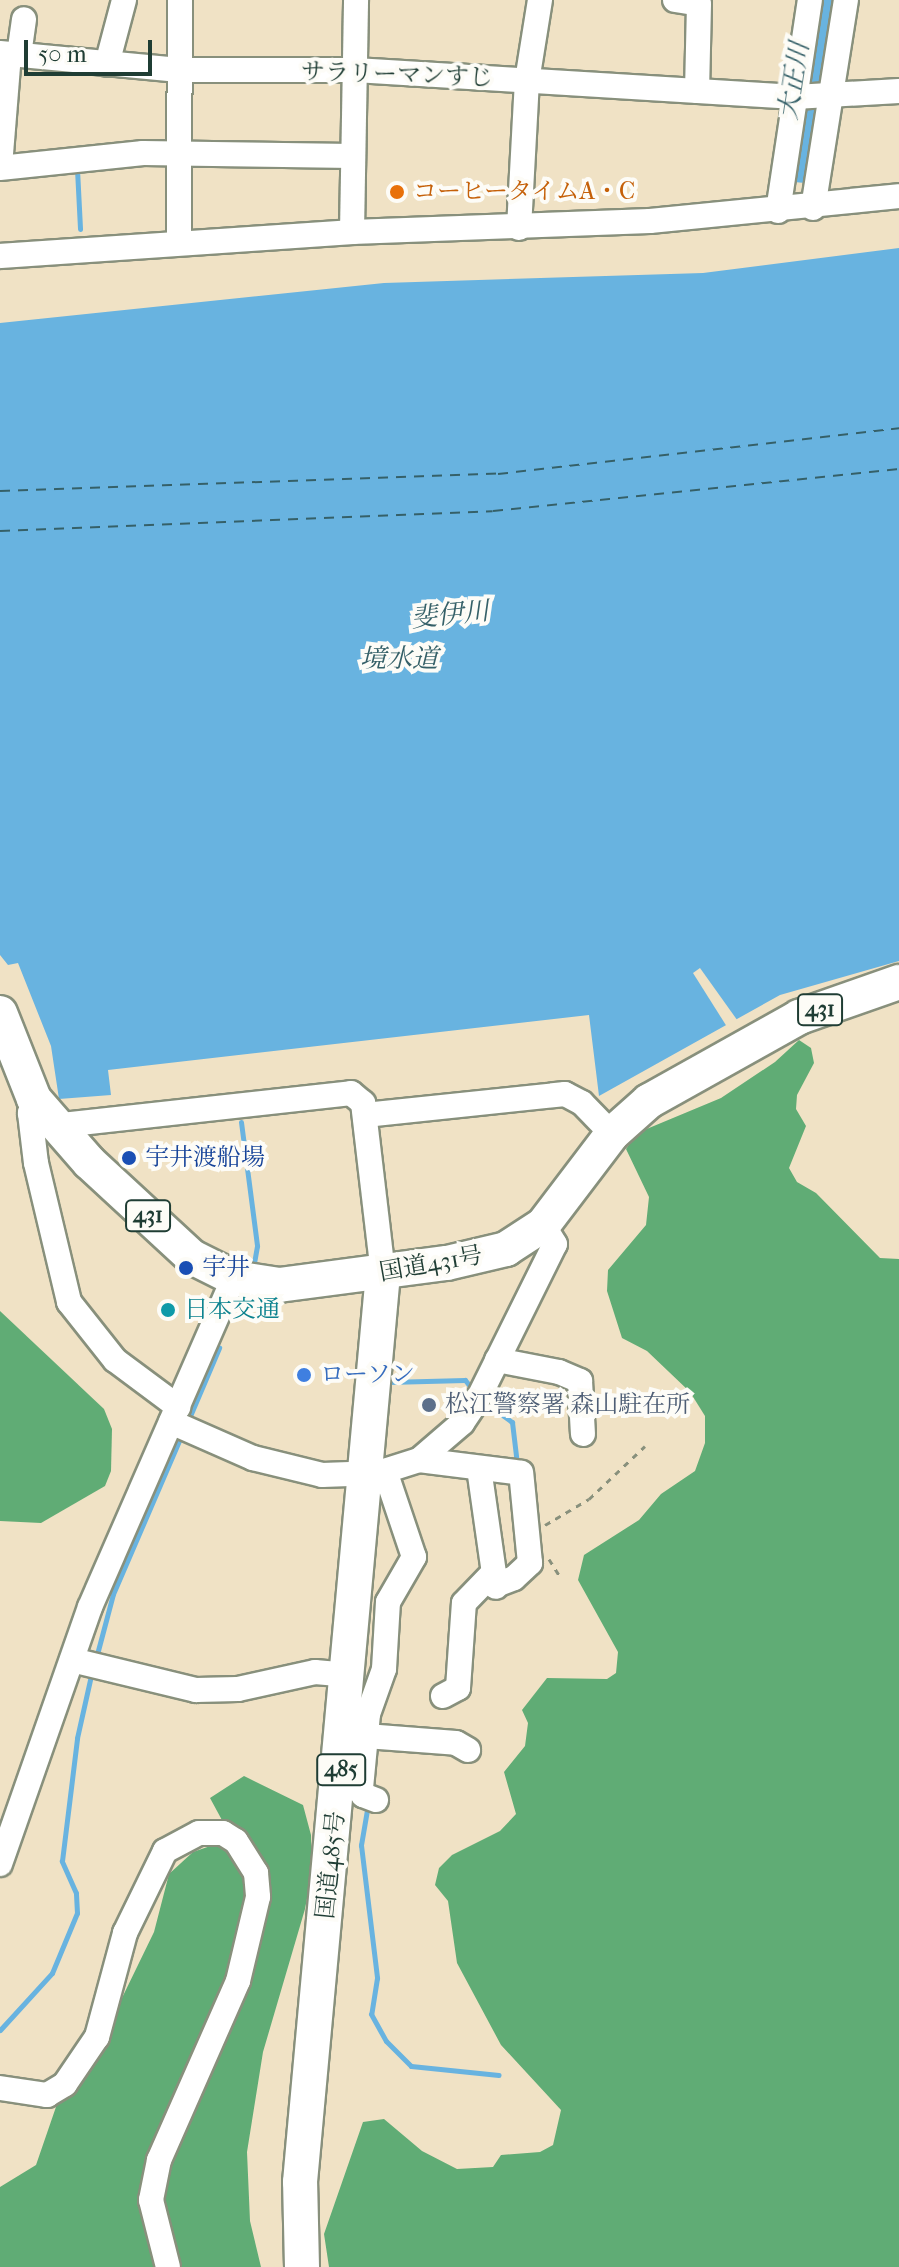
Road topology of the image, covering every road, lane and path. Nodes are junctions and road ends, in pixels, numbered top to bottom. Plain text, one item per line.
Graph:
1 (124, 0) edge
2 (180, 0) edge
3 (356, 0) edge
4 (540, 0) edge
5 (675, 0) edge
6 (810, 0) edge
7 (846, 0) edge
8 (27, 10) edge
9 (10, 54) edge
10 (107, 64) junction
11 (179, 70) junction
12 (355, 70) junction
13 (527, 81) junction
14 (697, 91) junction
15 (899, 91) edge
16 (795, 97) junction
17 (830, 98) junction
18 (181, 151) junction
19 (353, 156) junction
20 (0, 167) edge
21 (899, 196) edge
22 (813, 208) junction
23 (778, 211) junction
24 (519, 228) junction
25 (352, 232) junction
26 (179, 242) junction
27 (0, 256) edge
28 (899, 982) edge
29 (0, 1013) edge
30 (44, 1113) junction
31 (365, 1115) junction
32 (612, 1134) junction
33 (543, 1225) junction
34 (383, 1273) junction
35 (234, 1278) junction
36 (497, 1360) junction
37 (180, 1422) junction
38 (583, 1434) dead end
39 (645, 1446) dead end
40 (419, 1460) junction
41 (479, 1468) junction
42 (383, 1471) junction
43 (526, 1529) junction
44 (495, 1582) junction
45 (86, 1663) junction
46 (384, 1669) junction
47 (443, 1696) dead end
48 (366, 1736) junction
49 (468, 1750) dead end
50 (376, 1800) dead end
51 (0, 1864) edge
52 (0, 2088) edge
53 (168, 2267) edge
54 (302, 2267) edge

1 - 10 street
2 - 11 street
3 - 12 street
4 - 13 street
5 - 14 street
6 - 16 street
7 - 17 street
8 - 9 street
9 - 10 street, サラリーマンすじ
9 - 20 street
10 - 11 street, サラリーマンすじ
11 - 12 street, サラリーマンすじ
11 - 18 street
12 - 13 street, サラリーマンすじ
12 - 19 street
13 - 14 street, サラリーマンすじ
13 - 24 street
14 - 16 street, サラリーマンすじ
15 - 17 street, サラリーマンすじ
16 - 17 street, サラリーマンすじ
16 - 23 street
17 - 22 street
18 - 19 street
18 - 20 street
18 - 26 street
19 - 25 street
21 - 22 street
22 - 23 street
23 - 24 street
24 - 25 street
25 - 26 street
26 - 27 street
28 - 32 highway, 国道431号 / 431
29 - 30 highway, 国道431号 / 431
30 - 31 street
30 - 35 highway, 国道431号 / 431
30 - 37 street
31 - 32 street
31 - 34 street
32 - 33 highway, 国道431号 / 431
33 - 34 highway, 国道431号 / 431
33 - 36 street
34 - 35 highway, 国道431号 / 431
34 - 42 highway, 国道485号 / 485
35 - 37 street
36 - 38 street
36 - 40 street
37 - 42 street
37 - 45 street
39 - 43 path
40 - 41 street
40 - 42 street
41 - 43 street
41 - 44 street
42 - 46 street
42 - 54 highway, 国道485号 / 485
43 - 44 street
44 - 47 street
45 - 46 street
45 - 51 street
46 - 48 street
48 - 49 street
48 - 50 street
52 - 53 street

